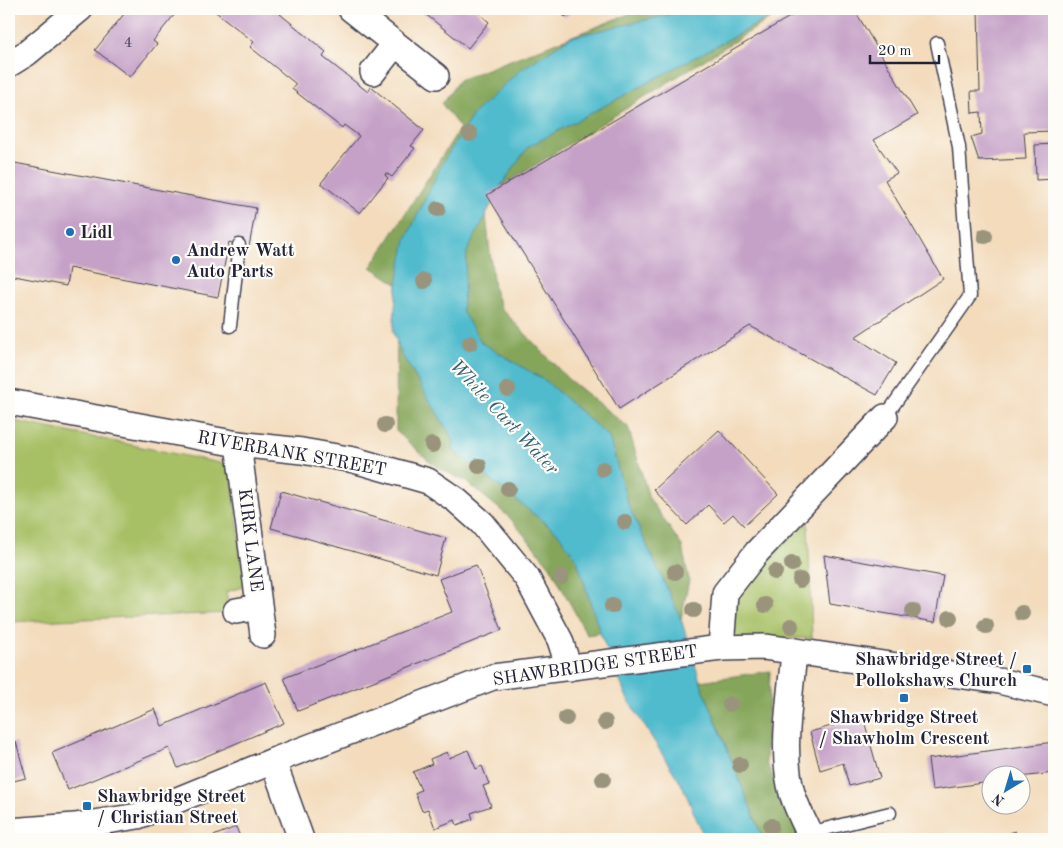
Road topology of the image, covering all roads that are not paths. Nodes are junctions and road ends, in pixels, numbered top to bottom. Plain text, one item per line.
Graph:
1 (80, 9) edge
2 (351, 9) edge
3 (937, 43) dead end
4 (395, 44) junction
5 (9, 64) edge
6 (373, 72) dead end
7 (436, 76) dead end
8 (239, 245) dead end
9 (230, 326) dead end
10 (9, 402) edge
11 (885, 417) joint
12 (238, 444) junction
13 (263, 635) dead end
14 (721, 648) junction
15 (794, 651) junction
16 (569, 668) junction
17 (1054, 694) edge
18 (273, 760) junction
19 (890, 813) dead end
20 (9, 831) edge
21 (75, 832) edge
22 (810, 836) edge
23 (301, 839) edge

1 - 5 street
2 - 4 street
3 - 11 lane
4 - 6 street
4 - 7 street
8 - 9 lane
10 - 12 street, RIVERBANK STREET
11 - 14 street
12 - 13 street, KIRK LANE
12 - 16 street, RIVERBANK STREET
14 - 15 street, SHAWBRIDGE STREET
14 - 16 street, SHAWBRIDGE STREET
15 - 17 street, SHAWBRIDGE STREET
15 - 22 street
16 - 18 street, SHAWBRIDGE STREET
18 - 21 street, SHAWBRIDGE STREET
18 - 23 street
19 - 22 lane
20 - 21 street, SHAWBRIDGE STREET

